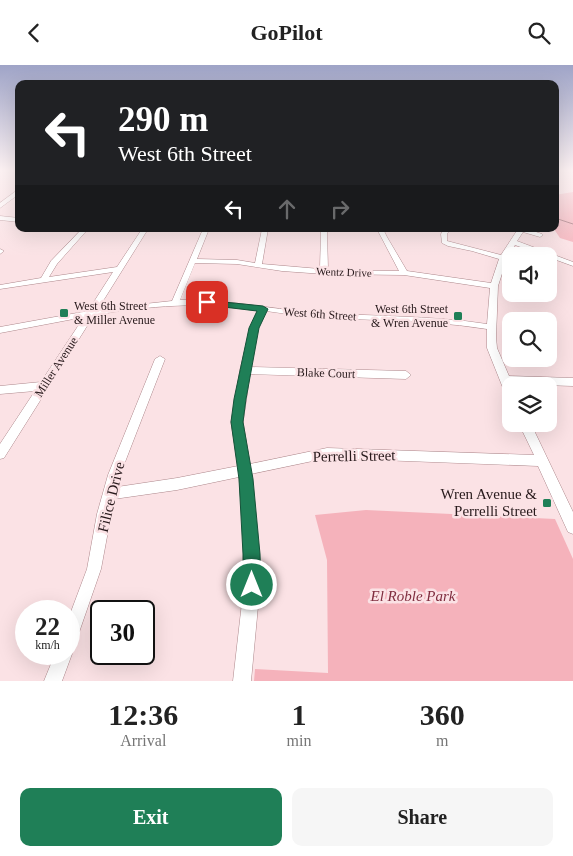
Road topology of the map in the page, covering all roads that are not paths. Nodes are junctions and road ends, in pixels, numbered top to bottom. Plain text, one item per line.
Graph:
1 (0, 218) edge
2 (15, 220) edge
3 (82, 232) edge
4 (143, 232) edge
5 (205, 232) edge
6 (264, 232) edge
7 (324, 232) edge
8 (380, 232) edge
9 (445, 232) edge
10 (520, 232) edge
11 (531, 232) edge
12 (540, 235) dead end
13 (513, 242) junction
14 (510, 247) edge
15 (502, 258) edge
16 (193, 261) junction
17 (502, 261) edge
18 (573, 264) edge
19 (258, 265) junction
20 (119, 269) junction
21 (324, 272) junction
22 (404, 273) junction
23 (44, 280) junction
24 (494, 286) junction
25 (0, 287) edge
26 (175, 302) junction
27 (263, 309) junction
28 (91, 314) junction
29 (492, 327) junction
30 (0, 329) edge
31 (160, 359) dead end
32 (245, 370) junction
33 (406, 375) dead end
34 (503, 377) edge
35 (557, 382) edge
36 (573, 382) edge
37 (43, 386) junction
38 (0, 390) edge
39 (529, 432) edge
40 (0, 454) edge
41 (542, 461) junction
42 (244, 470) junction
43 (109, 494) junction
44 (573, 527) edge
45 (80, 608) edge
46 (59, 665) edge
47 (53, 681) edge
48 (242, 681) edge

1 - 2 street
3 - 23 street
4 - 20 street, Miller Avenue
5 - 16 street
6 - 19 street
7 - 21 street
8 - 22 street
9 - 15 street
10 - 13 street
11 - 12 street
13 - 14 street
13 - 18 street
16 - 19 street, Wentz Drive
16 - 26 street
17 - 24 street
19 - 21 street, Wentz Drive
20 - 23 street
20 - 28 street, Miller Avenue
21 - 22 street, Wentz Drive
22 - 24 street, Wentz Drive
23 - 25 street
24 - 29 street
26 - 27 street, West 6th Street
26 - 28 street, West 6th Street
27 - 29 street, West 6th Street
27 - 32 street
28 - 30 street, West 6th Street
28 - 37 street, Miller Avenue
29 - 34 street
31 - 43 street, Filice Drive
32 - 33 street, Blake Court
32 - 42 street
35 - 36 street
37 - 38 street
37 - 40 street, Miller Avenue
39 - 41 street
41 - 42 street, Perrelli Street
41 - 44 street
42 - 43 street, Perrelli Street
42 - 48 street
43 - 45 street, Filice Drive
46 - 47 street

